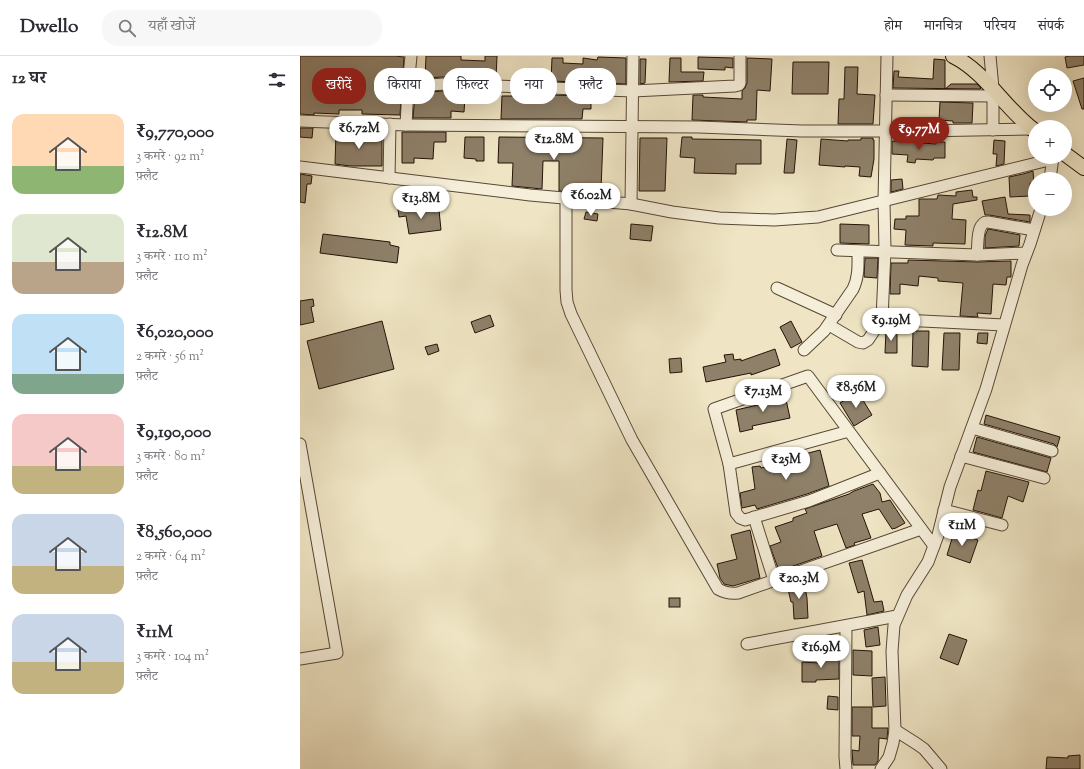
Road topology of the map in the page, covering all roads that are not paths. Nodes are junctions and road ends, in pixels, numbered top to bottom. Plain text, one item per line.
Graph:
1 (411, 56) edge
2 (633, 56) edge
3 (740, 56) edge
4 (887, 56) edge
5 (953, 56) edge
6 (990, 56) edge
7 (410, 68) edge
8 (435, 84) edge
9 (633, 91) junction
10 (993, 92) junction
11 (886, 95) junction
12 (407, 104) edge
13 (300, 121) edge
14 (390, 124) junction
15 (406, 125) junction
16 (1028, 125) edge
17 (632, 126) junction
18 (993, 130) junction
19 (1028, 130) edge
20 (885, 131) junction
21 (1072, 163) edge
22 (1029, 164) edge
23 (300, 167) edge
24 (1084, 168) edge
25 (389, 178) junction
26 (566, 198) junction
27 (884, 201) junction
28 (631, 204) junction
29 (1038, 216) edge
30 (1034, 230) junction
31 (837, 250) dead end
32 (858, 251) junction
33 (885, 251) junction
34 (1026, 254) junction
35 (977, 255) junction
36 (777, 288) dead end
37 (836, 315) junction
38 (882, 319) junction
39 (829, 325) junction
40 (1004, 325) junction
41 (804, 350) dead end
42 (972, 428) junction
43 (848, 431) junction
44 (300, 444) edge
45 (1052, 451) dead end
46 (961, 456) junction
47 (729, 464) junction
48 (880, 473) junction
49 (1044, 478) dead end
50 (944, 510) junction
51 (754, 517) junction
52 (1002, 525) dead end
53 (921, 529) junction
54 (934, 546) junction
55 (774, 580) junction
56 (897, 616) junction
57 (846, 626) junction
58 (747, 644) dead end
59 (300, 659) edge
60 (895, 730) junction
61 (846, 769) edge
62 (882, 769) edge
63 (941, 769) edge

1 - 7 street
2 - 9 street
3 - 9 street
4 - 11 street
5 - 10 main road
6 - 10 street
8 - 9 street
9 - 17 street
10 - 11 street
10 - 16 main road
10 - 18 street
11 - 20 street
12 - 15 street
13 - 14 street
14 - 15 street
14 - 25 street
15 - 17 street
17 - 20 street
17 - 28 street
18 - 19 street
18 - 20 street
20 - 27 street
21 - 24 main road
22 - 27 street
23 - 25 street
25 - 26 street
26 - 28 street
26 - 55 street
27 - 28 street
27 - 33 street
29 - 30 street
30 - 34 street
30 - 35 street
31 - 32 street
32 - 33 street
32 - 37 street
33 - 35 street
33 - 38 street
34 - 35 street
34 - 40 street
36 - 37 street
37 - 39 street
38 - 39 street
38 - 40 street
39 - 41 street
40 - 42 street
42 - 45 street
42 - 46 street
43 - 47 street
43 - 47 street
43 - 48 street
44 - 59 street
46 - 49 street
46 - 50 street
47 - 51 street
48 - 51 street
48 - 53 street
50 - 52 street
50 - 54 street
51 - 55 street
53 - 54 street
53 - 55 street
54 - 56 street
56 - 57 street
56 - 60 street
57 - 58 street
57 - 61 street
60 - 62 street
60 - 63 street

